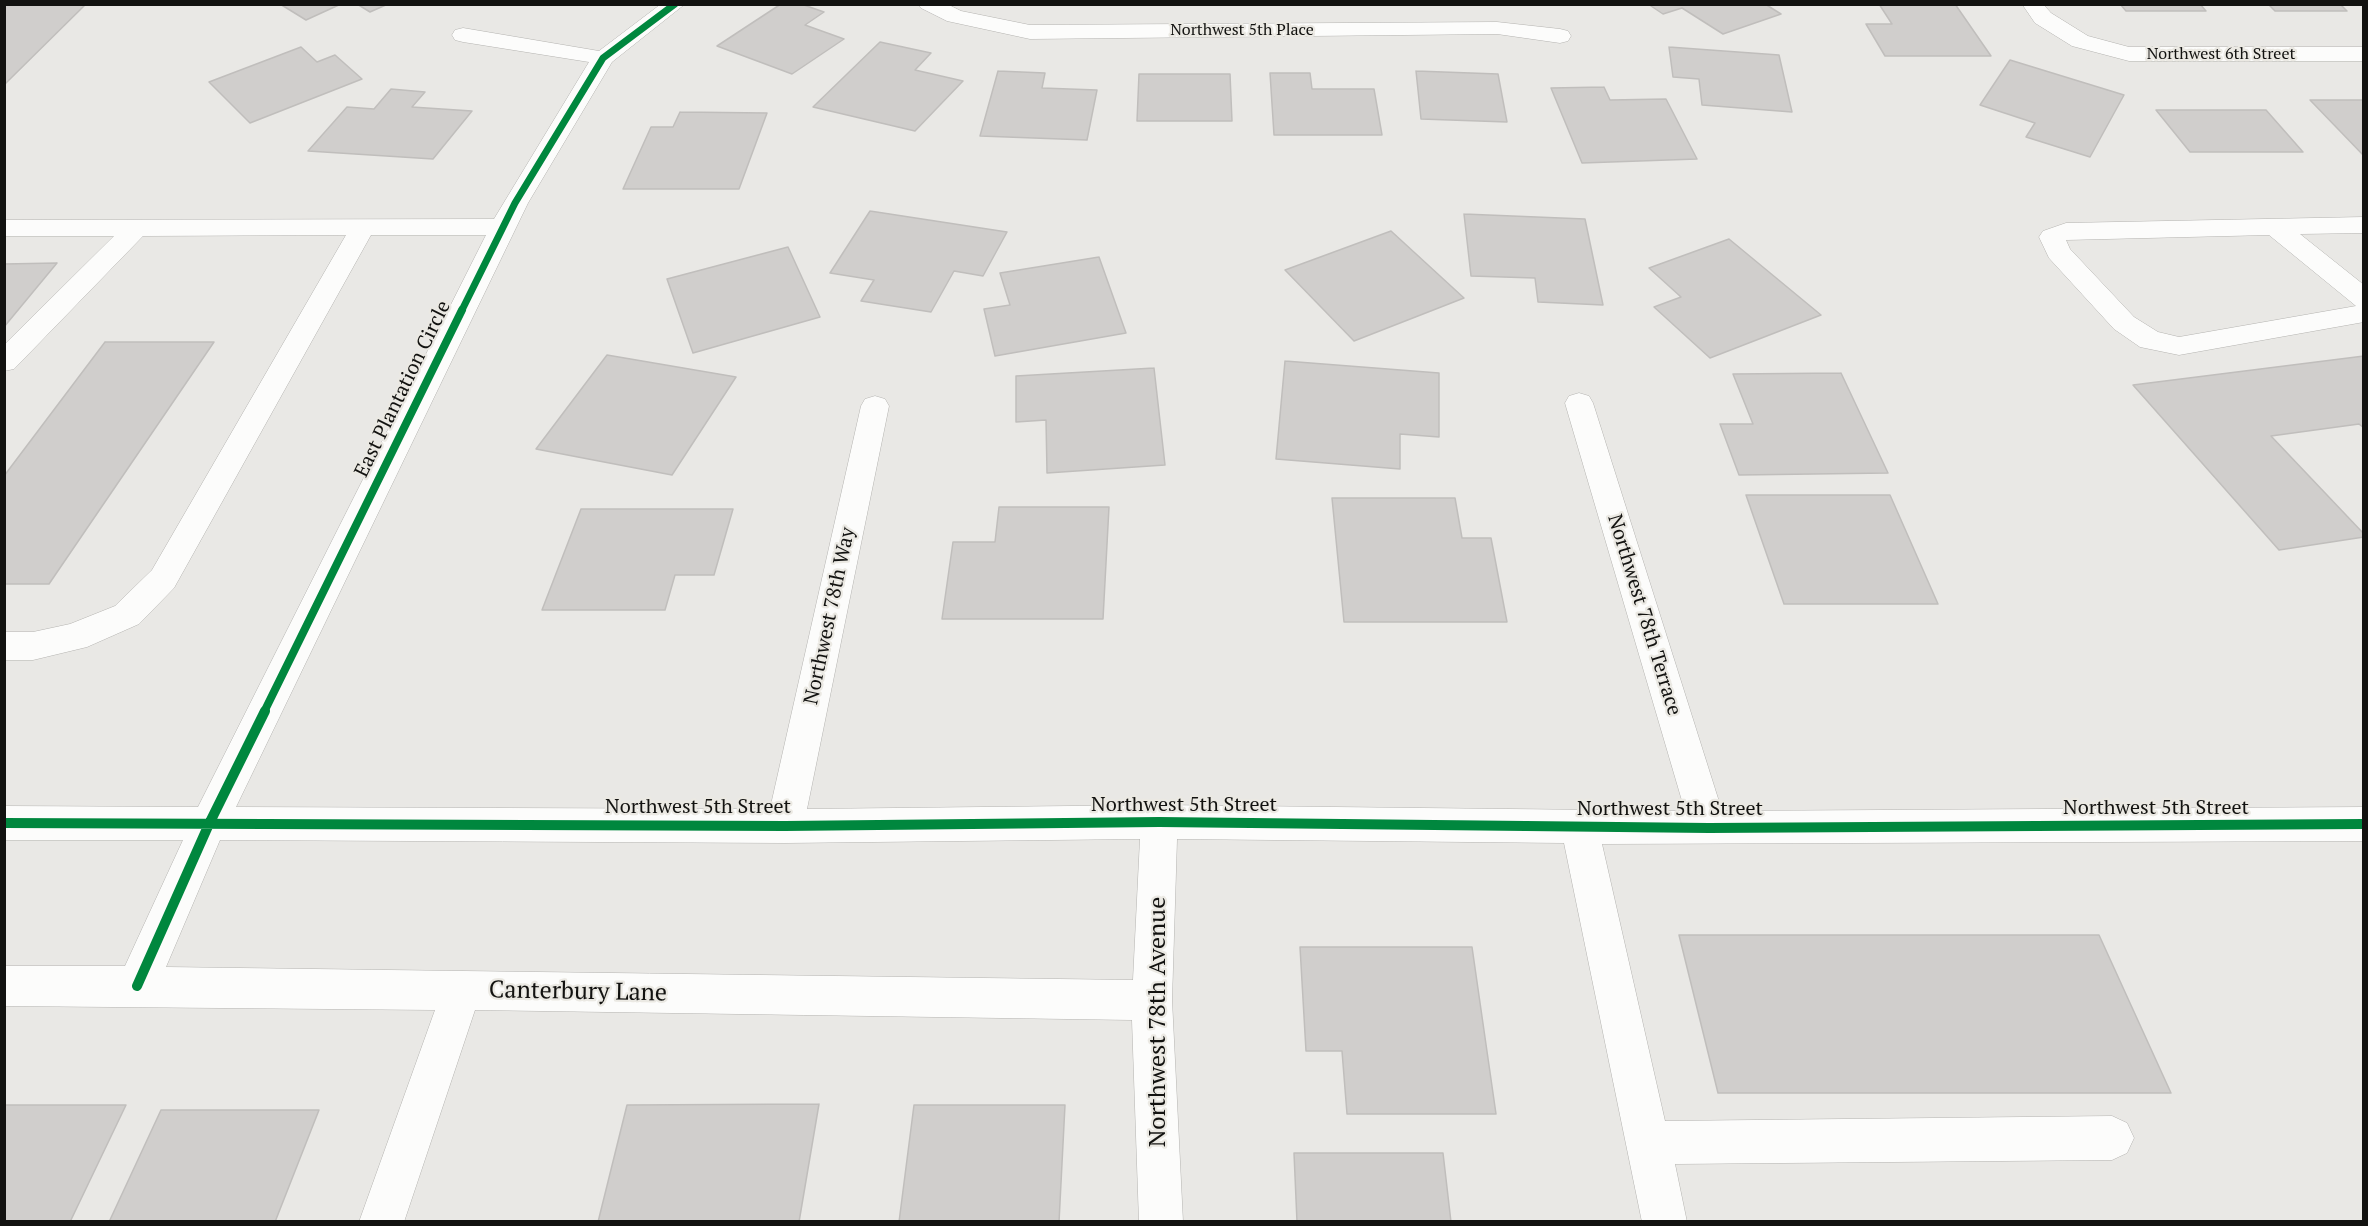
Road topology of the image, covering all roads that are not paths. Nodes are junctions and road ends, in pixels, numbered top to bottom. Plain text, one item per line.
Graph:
1 (675, 4) edge
2 (928, 4) edge
3 (2032, 4) edge
4 (464, 35) dead end
5 (1560, 36) dead end
6 (2364, 54) edge
7 (603, 58) junction
8 (2364, 225) edge
9 (503, 226) junction
10 (137, 227) junction
11 (363, 227) junction
12 (2275, 227) junction
13 (4, 228) edge
14 (2364, 299) edge
15 (2364, 313) edge
16 (4, 362) edge
17 (1579, 403) dead end
18 (875, 406) dead end
19 (4, 646) edge
20 (1159, 822) junction
21 (4, 823) edge
22 (208, 824) junction
23 (2364, 825) edge
24 (785, 826) junction
25 (1579, 827) junction
26 (1709, 828) junction
27 (4, 986) edge
28 (137, 986) junction
29 (462, 990) junction
30 (1152, 1000) junction
31 (2112, 1137) dead end
32 (1648, 1143) junction
33 (381, 1221) edge
34 (1161, 1221) edge
35 (1665, 1221) edge

1 - 7 street, East Plantation Circle
2 - 5 street, Northwest 5th Place
3 - 6 street, Northwest 6th Street
4 - 7 street
7 - 9 street, East Plantation Circle
8 - 12 street
9 - 11 street
9 - 22 street, East Plantation Circle
10 - 11 street
10 - 13 street
10 - 16 street
11 - 19 street
12 - 14 street
12 - 15 street
17 - 26 street, Northwest 78th Terrace
18 - 24 street, Northwest 78th Way
20 - 24 street, Northwest 5th Street
20 - 25 street, Northwest 5th Street
20 - 30 street, Northwest 78th Avenue
21 - 22 street, Northwest 5th Street
22 - 24 street, Northwest 5th Street
22 - 28 street
23 - 26 street, Northwest 5th Street
25 - 26 street, Northwest 5th Street
25 - 32 street
27 - 28 street, Canterbury Lane
28 - 29 street, Canterbury Lane
29 - 30 street, Canterbury Lane
29 - 33 street
30 - 34 street, Northwest 78th Avenue
31 - 32 street
32 - 35 street

